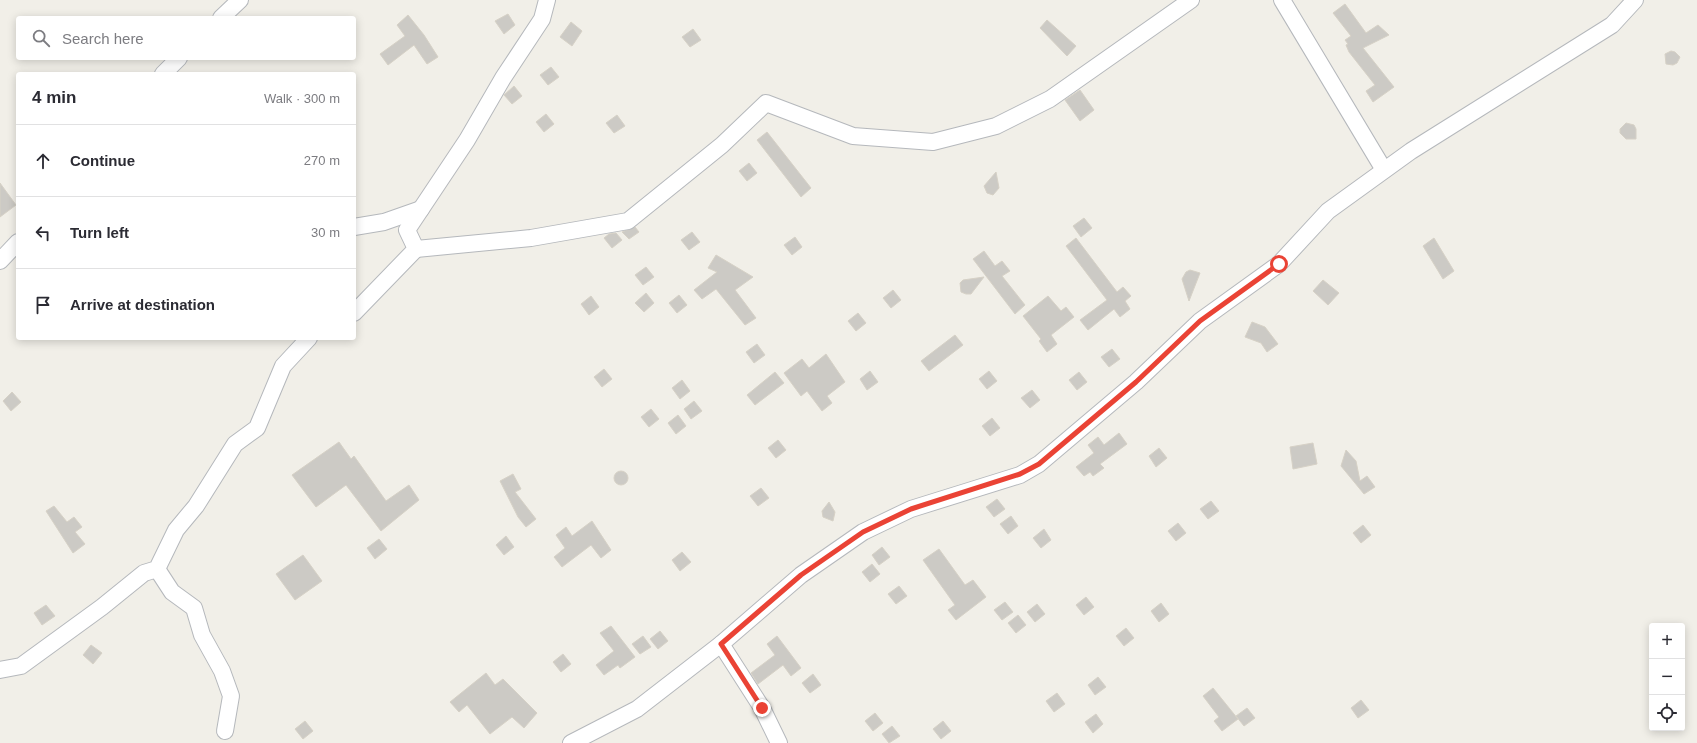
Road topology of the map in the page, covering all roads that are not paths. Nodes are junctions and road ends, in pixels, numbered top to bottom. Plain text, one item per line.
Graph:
1 (240, 0) edge
2 (547, 0) edge
3 (1191, 0) edge
4 (1282, 0) edge
5 (1636, 0) edge
6 (223, 16) edge
7 (177, 60) edge
8 (165, 72) edge
9 (1384, 170) junction
10 (421, 209) junction
11 (356, 227) edge
12 (16, 244) edge
13 (416, 249) junction
14 (0, 261) edge
15 (356, 311) edge
16 (307, 340) edge
17 (157, 569) junction
18 (721, 644) junction
19 (0, 670) edge
20 (225, 731) dead end
21 (571, 743) edge
22 (779, 743) edge

1 - 6 street
2 - 10 street
3 - 13 street
4 - 9 street
5 - 9 street
7 - 8 street
9 - 18 street
10 - 11 street
10 - 13 street
12 - 14 street
13 - 15 street
16 - 17 street
17 - 19 street
17 - 20 street
18 - 21 street
18 - 22 street

